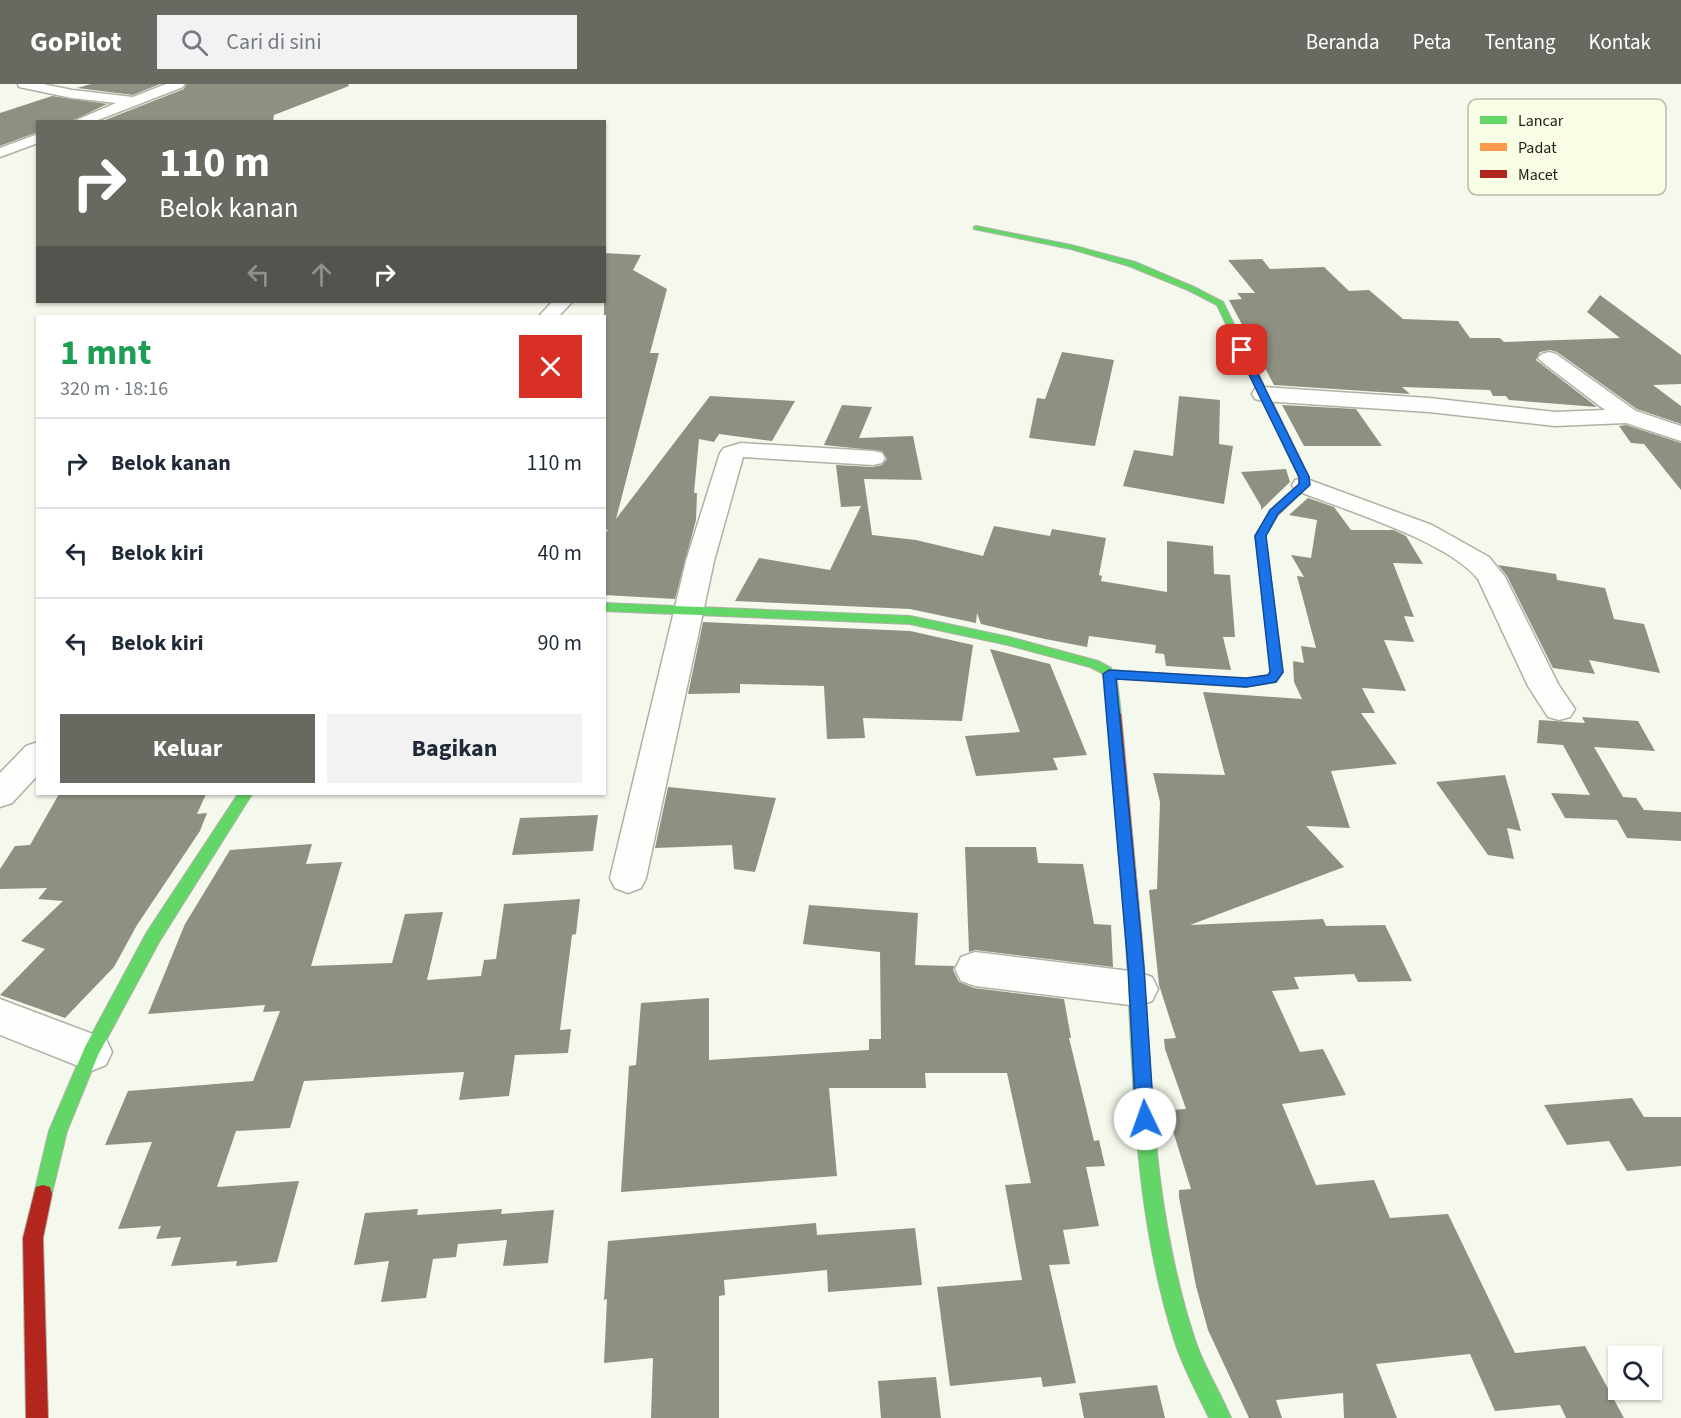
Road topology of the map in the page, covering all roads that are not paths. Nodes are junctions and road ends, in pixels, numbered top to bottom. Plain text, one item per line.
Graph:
1 (24, 84) edge
2 (178, 84) edge
3 (43, 85) edge
4 (134, 100) junction
5 (84, 120) edge
6 (36, 139) edge
7 (0, 154) edge
8 (30, 159) dead end
9 (976, 228) dead end
10 (560, 303) edge
11 (550, 315) edge
12 (1549, 358) dead end
13 (1263, 394) junction
14 (1628, 416) junction
15 (1681, 434) edge
16 (873, 458) dead end
17 (1304, 485) junction
18 (606, 607) edge
19 (689, 609) junction
20 (1109, 674) junction
21 (1559, 709) dead end
22 (36, 756) edge
23 (0, 794) edge
24 (244, 795) edge
25 (628, 878) dead end
26 (975, 969) dead end
27 (1138, 989) junction
28 (0, 1017) edge
29 (91, 1052) junction
30 (37, 1418) edge
31 (1220, 1418) edge

1 - 3 street
2 - 4 street
3 - 4 street
4 - 5 street
6 - 7 street
7 - 8 street
9 - 13 street
10 - 11 street
12 - 14 street
13 - 14 street
13 - 17 street
14 - 15 street
16 - 19 street
17 - 20 street
17 - 21 street
18 - 19 street
19 - 20 street
19 - 25 street
20 - 27 street
22 - 23 street
24 - 29 street
26 - 27 street
27 - 31 street
28 - 29 street
29 - 30 street

